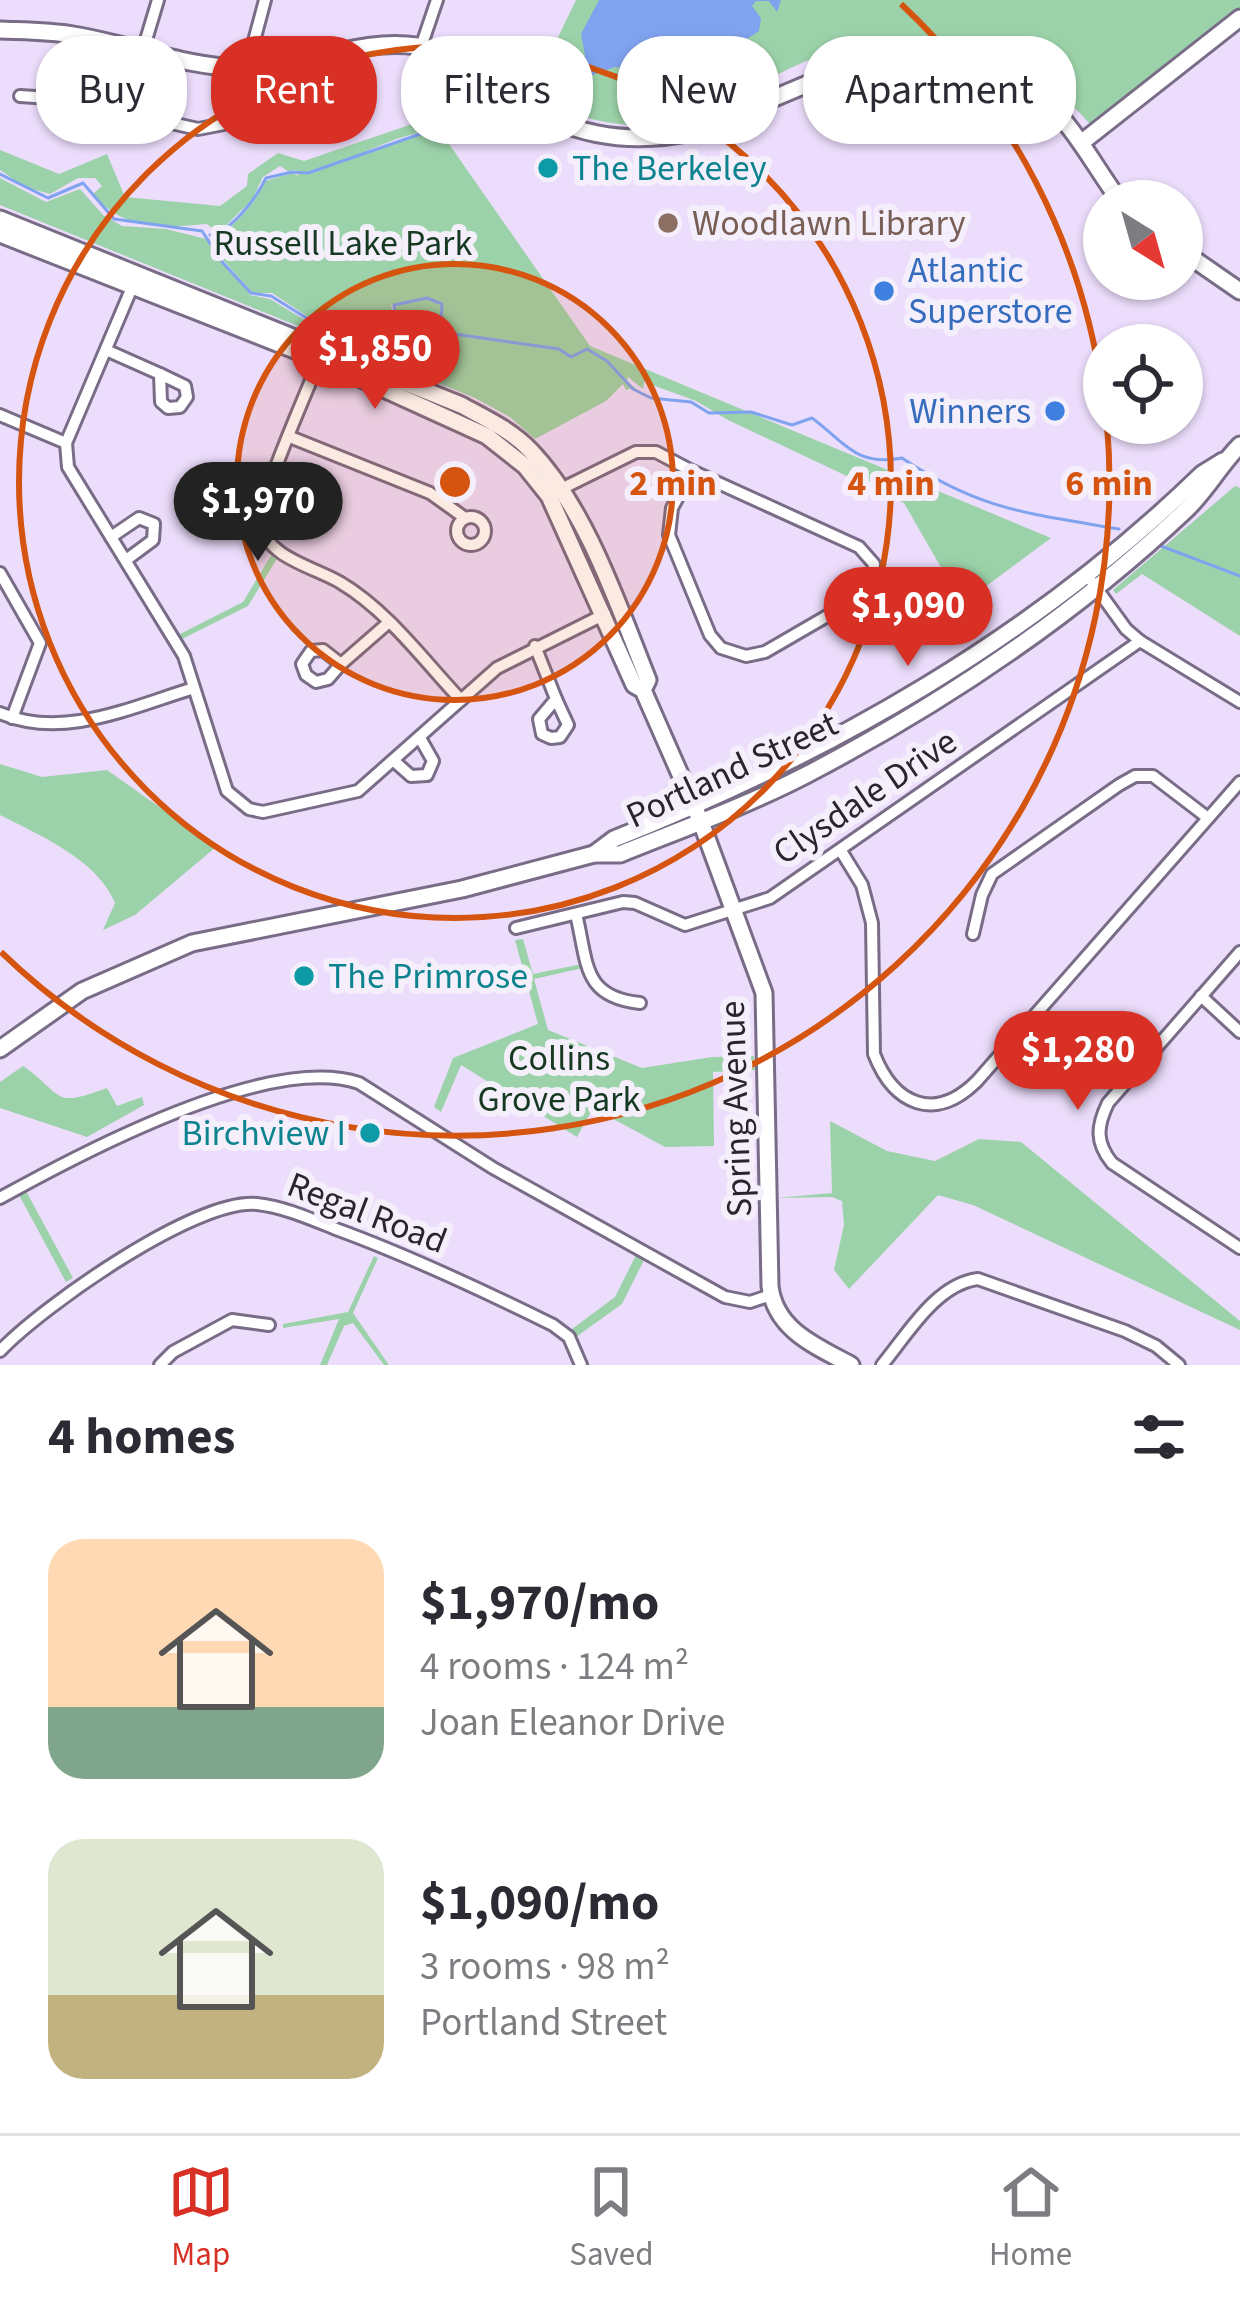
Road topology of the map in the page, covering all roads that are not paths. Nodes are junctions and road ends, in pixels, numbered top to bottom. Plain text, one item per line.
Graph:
1 (158, 0) edge
2 (265, 0) edge
3 (437, 0) edge
4 (1240, 18) edge
5 (0, 30) edge
6 (78, 36) edge
7 (147, 36) edge
8 (254, 36) edge
9 (424, 36) edge
10 (20, 96) dead end
11 (211, 128) edge
12 (593, 134) edge
13 (1081, 143) junction
14 (1106, 180) edge
15 (0, 219) edge
16 (0, 234) edge
17 (1203, 266) edge
18 (135, 281) junction
19 (1240, 292) edge
20 (106, 350) junction
21 (322, 355) junction
22 (160, 374) dead end
23 (0, 415) edge
24 (290, 437) junction
25 (66, 443) junction
26 (1240, 445) edge
27 (692, 471) junction
28 (555, 492) junction
29 (465, 518) dead end
30 (111, 536) junction
31 (126, 560) junction
32 (0, 573) edge
33 (1091, 580) junction
34 (612, 611) junction
35 (388, 623) junction
36 (1140, 641) junction
37 (535, 646) junction
38 (341, 664) dead end
39 (194, 688) junction
40 (556, 699) dead end
41 (461, 700) junction
42 (1240, 702) edge
43 (6, 715) edge
44 (420, 738) junction
45 (394, 761) junction
46 (1240, 782) edge
47 (698, 815) junction
48 (1208, 818) junction
49 (842, 851) junction
50 (736, 911) junction
51 (576, 914) junction
52 (516, 928) dead end
53 (973, 934) dead end
54 (1240, 952) edge
55 (1201, 996) junction
56 (640, 1003) dead end
57 (1240, 1031) edge
58 (1, 1049) edge
59 (0, 1198) edge
60 (1240, 1227) edge
61 (1235, 1244) edge
62 (771, 1295) junction
63 (269, 1325) dead end
64 (0, 1351) edge
65 (160, 1365) edge
66 (581, 1365) edge
67 (850, 1365) edge
68 (882, 1365) edge
69 (1179, 1365) edge

1 - 7 street
2 - 8 street
3 - 9 street
4 - 13 street
5 - 6 street
10 - 11 street
12 - 13 street
13 - 14 street
15 - 18 street
16 - 18 street
17 - 19 street
18 - 20 street
18 - 21 street, Spring Avenue
20 - 22 street
20 - 25 street
21 - 24 street
21 - 28 street, Spring Avenue
23 - 25 street
24 - 29 street
24 - 35 street
25 - 30 street
26 - 33 street, Portland Street
27 - 27 street
27 - 28 street
28 - 34 street, Spring Avenue
30 - 31 street
30 - 31 street
31 - 39 street
32 - 43 street
33 - 36 street
33 - 47 street, Portland Street
34 - 37 street
34 - 47 street, Spring Avenue
35 - 38 street
35 - 41 street
36 - 42 street
36 - 49 street, Clysdale Drive
37 - 40 street
37 - 41 street
39 - 43 street
39 - 45 street
41 - 44 street
44 - 45 street
44 - 45 street
46 - 48 street
47 - 50 street, Spring Avenue
47 - 58 street, Portland Street
48 - 49 street
48 - 53 street
49 - 50 street, Clysdale Drive
50 - 51 street, Clysdale Drive
50 - 62 street, Spring Avenue
51 - 52 street, Clysdale Drive
51 - 56 street
54 - 55 street
55 - 57 street
55 - 61 street
59 - 62 street
60 - 61 street
62 - 67 street
63 - 65 street
64 - 66 street, Regal Road
68 - 69 street

